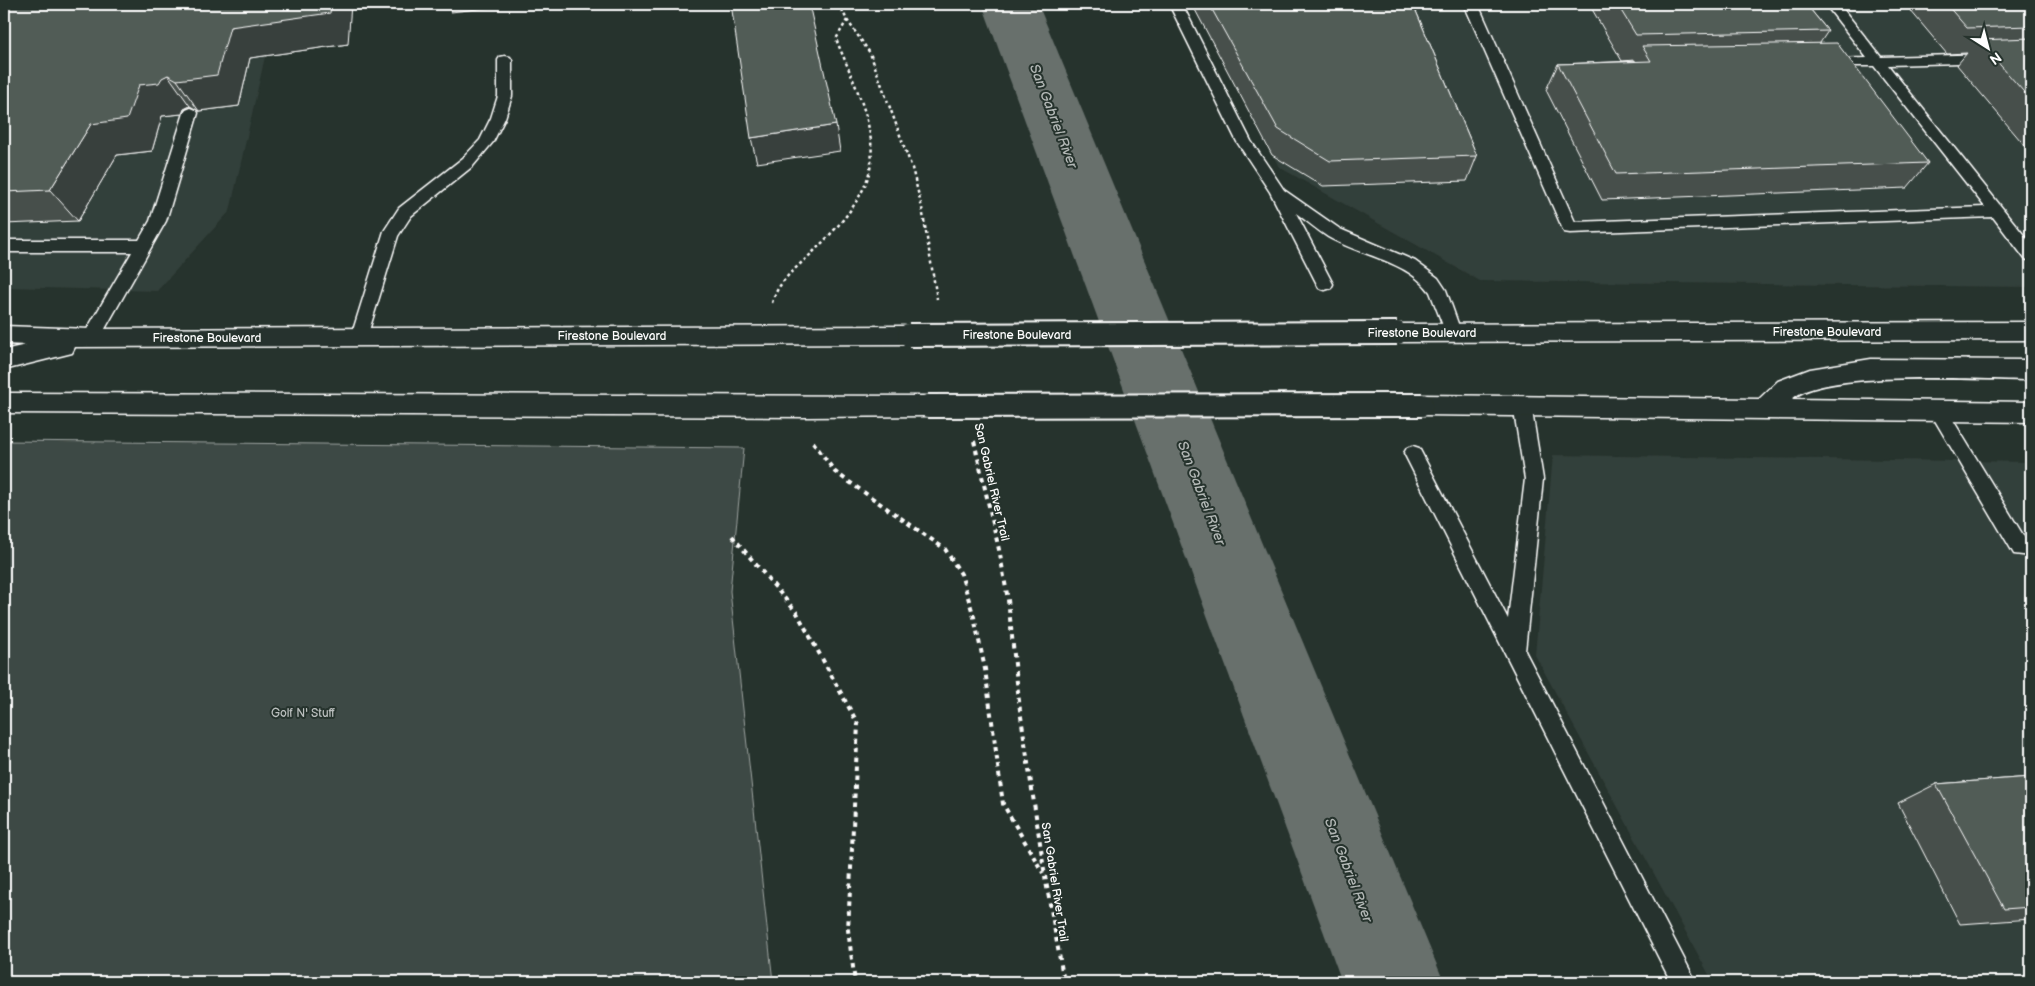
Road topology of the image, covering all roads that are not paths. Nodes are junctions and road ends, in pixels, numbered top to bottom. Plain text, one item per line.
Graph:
1 (1175, 4) edge
2 (1471, 4) edge
3 (1832, 4) edge
4 (2031, 57) edge
5 (505, 60) dead end
6 (1878, 62) junction
7 (1814, 63) edge
8 (191, 112) edge
9 (1277, 191) junction
10 (1996, 212) junction
11 (4, 246) edge
12 (143, 246) junction
13 (2031, 255) edge
14 (1325, 284) dead end
15 (2031, 331) edge
16 (1454, 332) junction
17 (4, 335) edge
18 (359, 337) junction
19 (91, 338) junction
20 (4, 360) edge
21 (2031, 370) edge
22 (4, 403) edge
23 (1522, 406) junction
24 (1764, 410) junction
25 (1940, 412) junction
26 (2031, 412) edge
27 (1413, 452) dead end
28 (2031, 548) edge
29 (1515, 650) junction
30 (1684, 982) edge

1 - 9 lane
2 - 10 lane
3 - 6 lane
4 - 6 lane
5 - 18 lane
6 - 7 lane
6 - 10 lane
8 - 12 lane
9 - 14 lane
9 - 16 lane
10 - 13 lane
11 - 12 lane
12 - 19 lane
15 - 16 main road, Firestone Boulevard
16 - 18 main road, Firestone Boulevard, bridge
17 - 19 main road, Firestone Boulevard
18 - 19 main road, Firestone Boulevard
19 - 20 main road
21 - 24 main road
22 - 23 main road, bridge
23 - 24 main road
23 - 29 lane
24 - 25 main road
25 - 26 main road
25 - 28 lane
27 - 29 lane
29 - 30 lane

